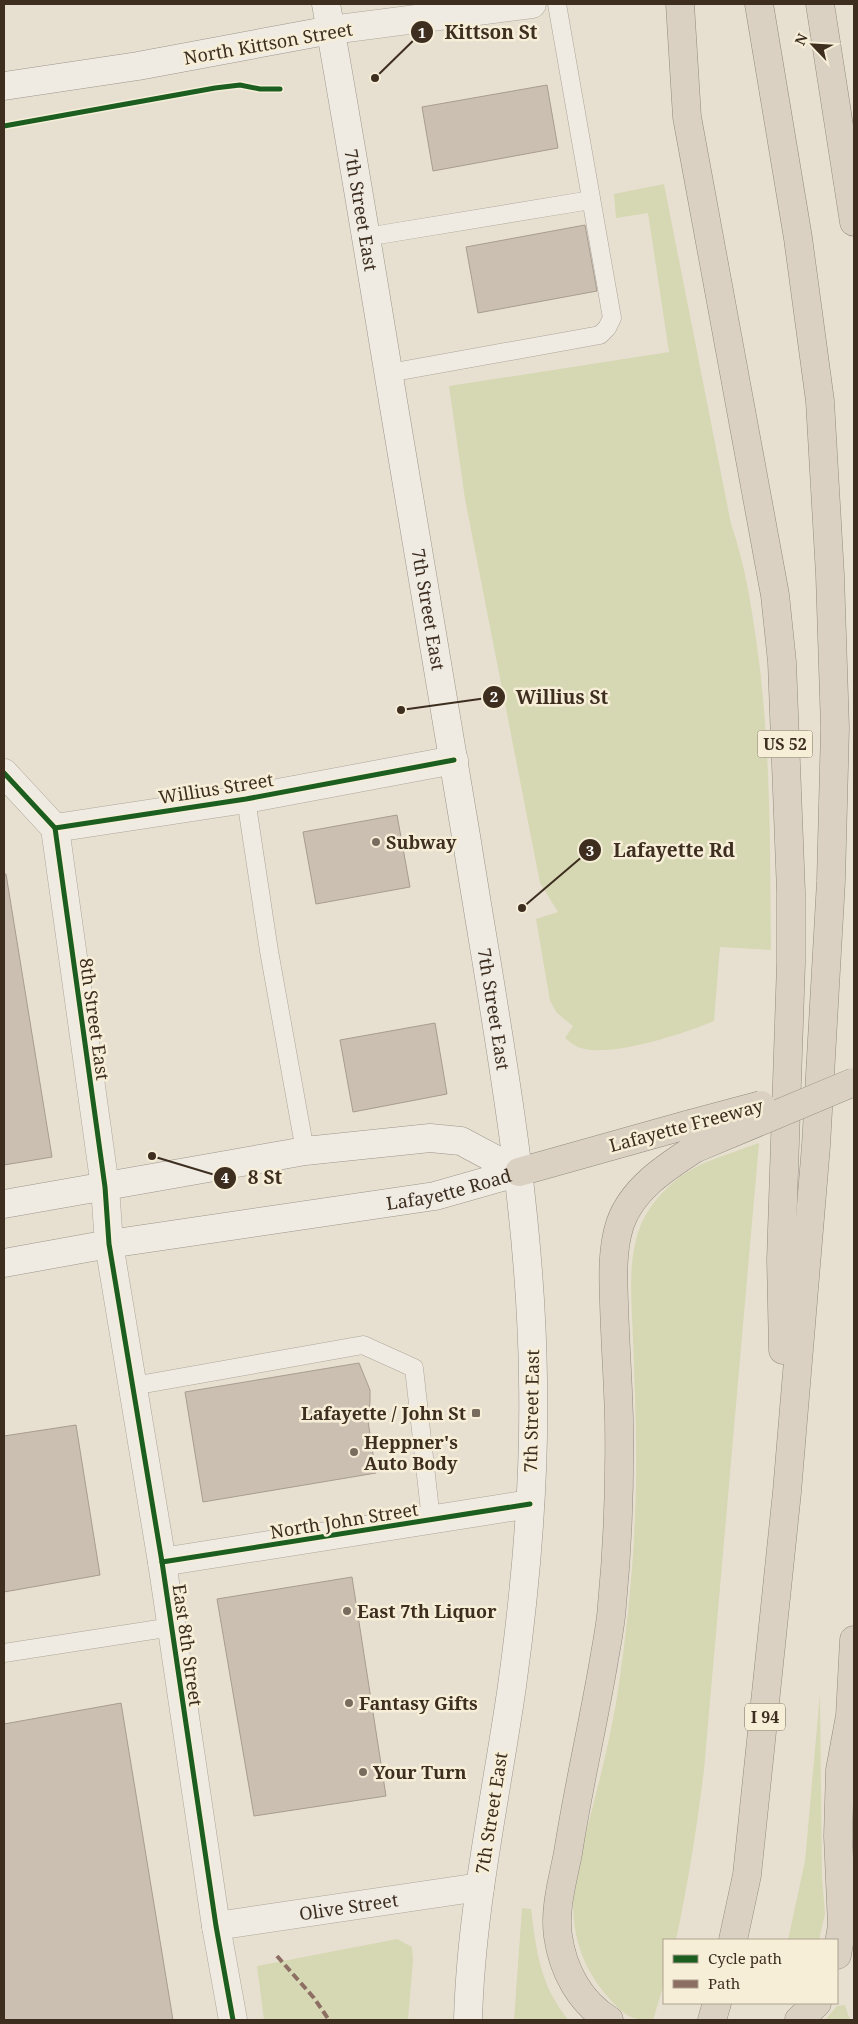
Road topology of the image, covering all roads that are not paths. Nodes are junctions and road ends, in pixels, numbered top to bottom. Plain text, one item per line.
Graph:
1 (326, 4) edge
2 (532, 4) edge
3 (557, 4) edge
4 (680, 4) edge
5 (759, 4) edge
6 (820, 4) edge
7 (331, 30) junction
8 (4, 86) edge
9 (591, 200) junction
10 (854, 222) edge
11 (366, 237) junction
12 (389, 373) junction
13 (454, 760) junction
14 (4, 773) edge
15 (246, 798) junction
16 (55, 828) junction
17 (854, 1081) edge
18 (692, 1137) junction
19 (305, 1151) junction
20 (519, 1172) junction
21 (105, 1187) junction
22 (4, 1204) edge
23 (107, 1214) joint
24 (109, 1244) junction
25 (4, 1263) edge
26 (133, 1386) junction
27 (787, 1492) junction
28 (530, 1504) junction
29 (431, 1520) junction
30 (162, 1562) junction
31 (172, 1626) junction
32 (854, 1640) edge
33 (4, 1653) edge
34 (850, 1716) junction
35 (854, 1749) edge
36 (480, 1887) junction
37 (216, 1926) junction
38 (733, 1939) edge
39 (838, 1949) edge
40 (717, 2004) edge
41 (815, 2004) edge
42 (233, 2020) edge
43 (468, 2020) edge
44 (610, 2020) edge
45 (712, 2020) edge
46 (799, 2020) edge

1 - 7 main road, 7th Street East
2 - 7 main road, North Kittson Street
3 - 9 lane
4 - 27 highway, US 52
5 - 27 highway, I 94
6 - 10 highway
7 - 8 main road, North Kittson Street
7 - 11 main road, 7th Street East
9 - 11 lane
9 - 12 lane
11 - 12 main road, 7th Street East
12 - 13 main road, 7th Street East
13 - 15 main road, Willius Street
13 - 20 main road, 7th Street East
14 - 16 main road
15 - 16 main road, Willius Street
15 - 19 lane
16 - 21 main road, 8th Street East
17 - 18 highway, bridge
18 - 20 highway, Lafayette Freeway
18 - 44 highway
19 - 20 main road, Lafayette Road
19 - 21 main road, Lafayette Road
20 - 24 main road, Lafayette Road
20 - 28 main road, 7th Street East
21 - 22 main road, Lafayette Road
21 - 23 main road, 8th Street East
23 - 24 main road, East 8th Street
24 - 25 main road, Lafayette Road
24 - 26 main road, East 8th Street
26 - 29 lane
26 - 30 main road, East 8th Street
27 - 38 highway, I 94
28 - 29 main road, North John Street
28 - 36 main road, 7th Street East
29 - 30 main road, North John Street
30 - 31 main road, East 8th Street
31 - 33 lane
31 - 37 main road, East 8th Street
32 - 34 highway
34 - 35 highway
34 - 39 highway
36 - 37 main road, Olive Street
36 - 43 main road, 7th Street East
37 - 42 main road, East 8th Street
40 - 45 highway
41 - 46 highway

